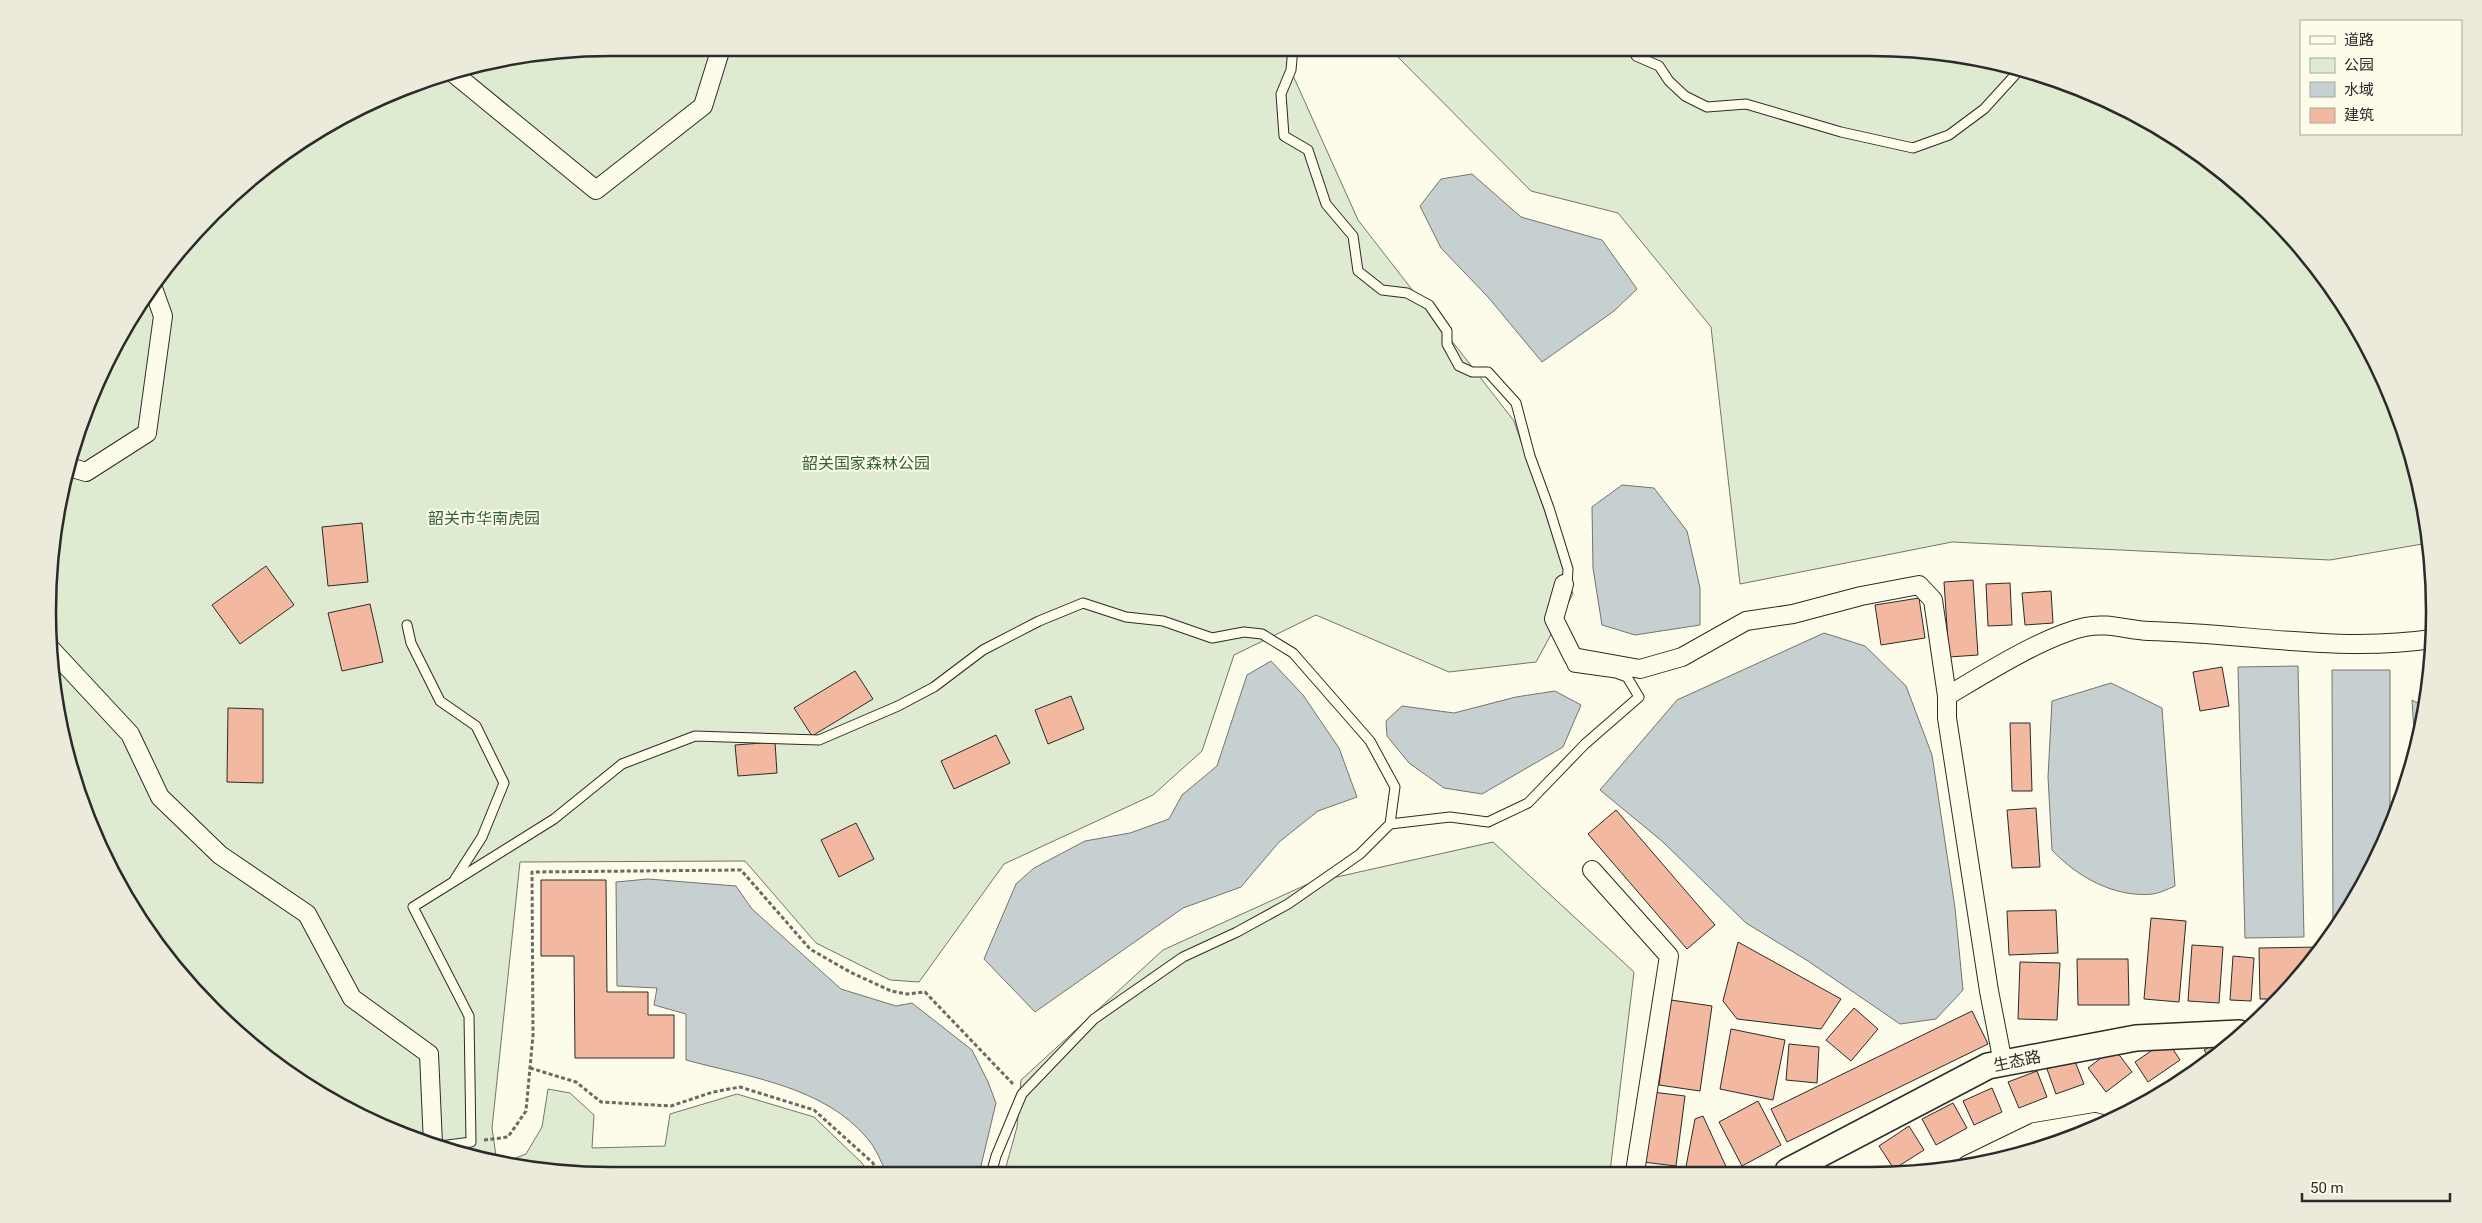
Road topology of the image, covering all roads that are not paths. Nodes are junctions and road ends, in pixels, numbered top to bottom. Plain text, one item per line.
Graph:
1 (719, 56) edge
2 (1293, 56) edge
3 (1636, 56) edge
4 (2015, 75) edge
5 (459, 78) edge
6 (156, 295) edge
7 (75, 469) edge
8 (1564, 584) dead end
9 (407, 625) dead end
10 (1563, 638) junction
11 (2425, 639) edge
12 (58, 657) edge
13 (1947, 696) junction
14 (1390, 824) junction
15 (1592, 870) dead end
16 (454, 882) junction
17 (2232, 1033) edge
18 (2003, 1063) junction
19 (2083, 1124) edge
20 (433, 1137) edge
21 (455, 1144) edge
22 (1991, 1153) edge
23 (993, 1167) edge
24 (1636, 1167) edge
25 (1796, 1167) edge

1 - 5 street
2 - 10 lane
3 - 4 lane
6 - 7 street
8 - 10 street
9 - 16 lane
10 - 13 street
10 - 14 lane
11 - 13 street
12 - 20 street
13 - 18 street
14 - 16 lane
14 - 23 lane
15 - 24 street
16 - 21 lane
17 - 18 street, 生态路
18 - 25 street, 生态路
19 - 22 street

